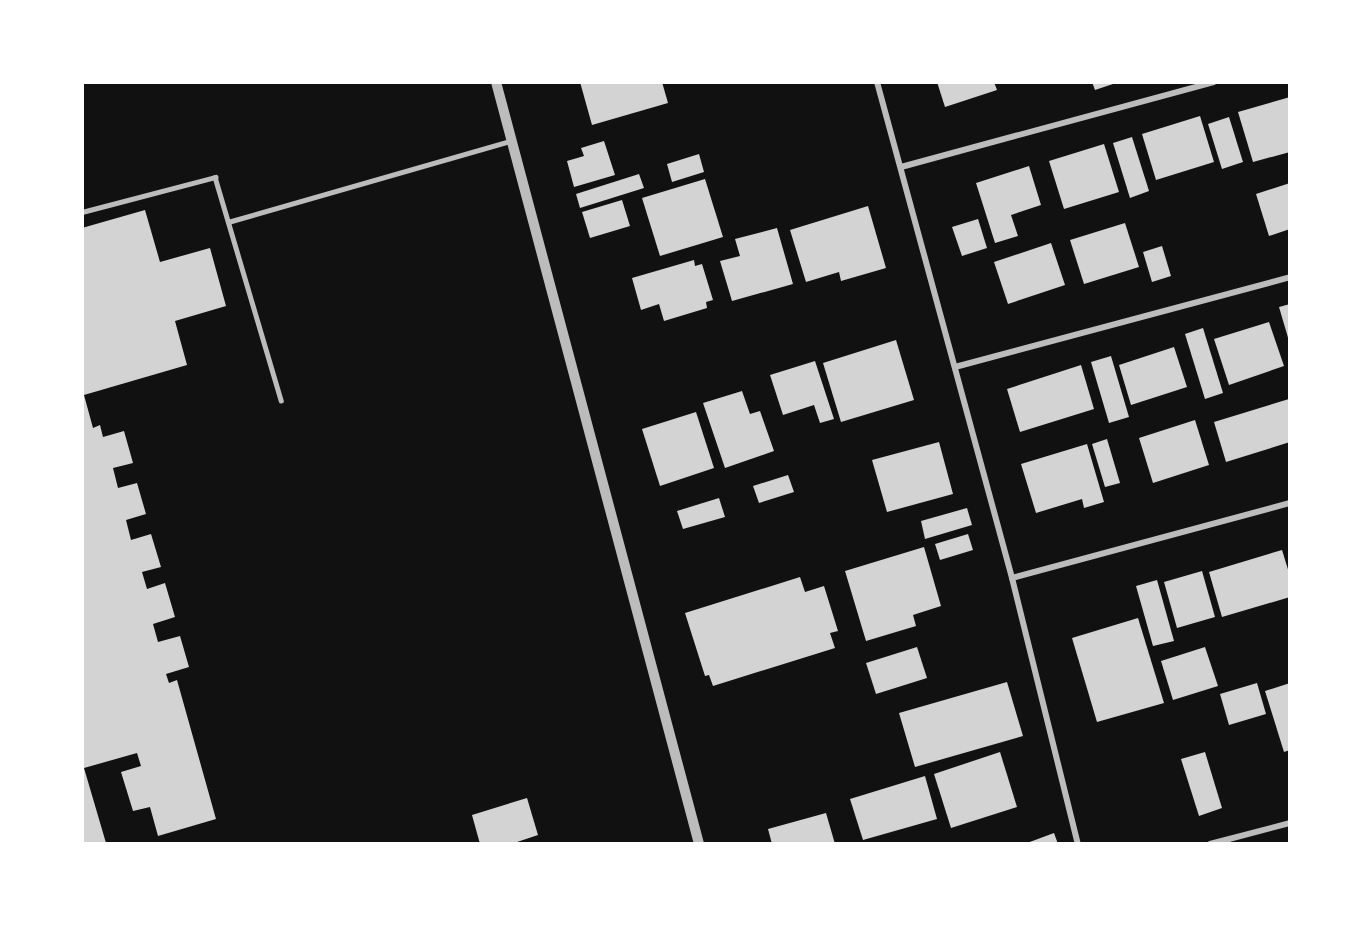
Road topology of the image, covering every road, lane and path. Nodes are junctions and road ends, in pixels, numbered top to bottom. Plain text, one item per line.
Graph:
1 (496, 82) edge
2 (877, 82) edge
3 (1214, 82) edge
4 (512, 141) junction
5 (901, 167) junction
6 (82, 212) edge
7 (228, 222) junction
8 (1290, 277) edge
9 (955, 367) junction
10 (281, 400) dead end
11 (1290, 503) edge
12 (1012, 578) junction
13 (1290, 823) edge
14 (699, 843) edge
15 (1078, 843) edge
16 (1210, 843) edge

1 - 4 street
2 - 5 street
3 - 5 street
4 - 7 lane
4 - 14 street
5 - 9 street
6 - 7 lane
7 - 10 lane
8 - 9 street
9 - 12 street
11 - 12 street
12 - 15 street
13 - 16 street

